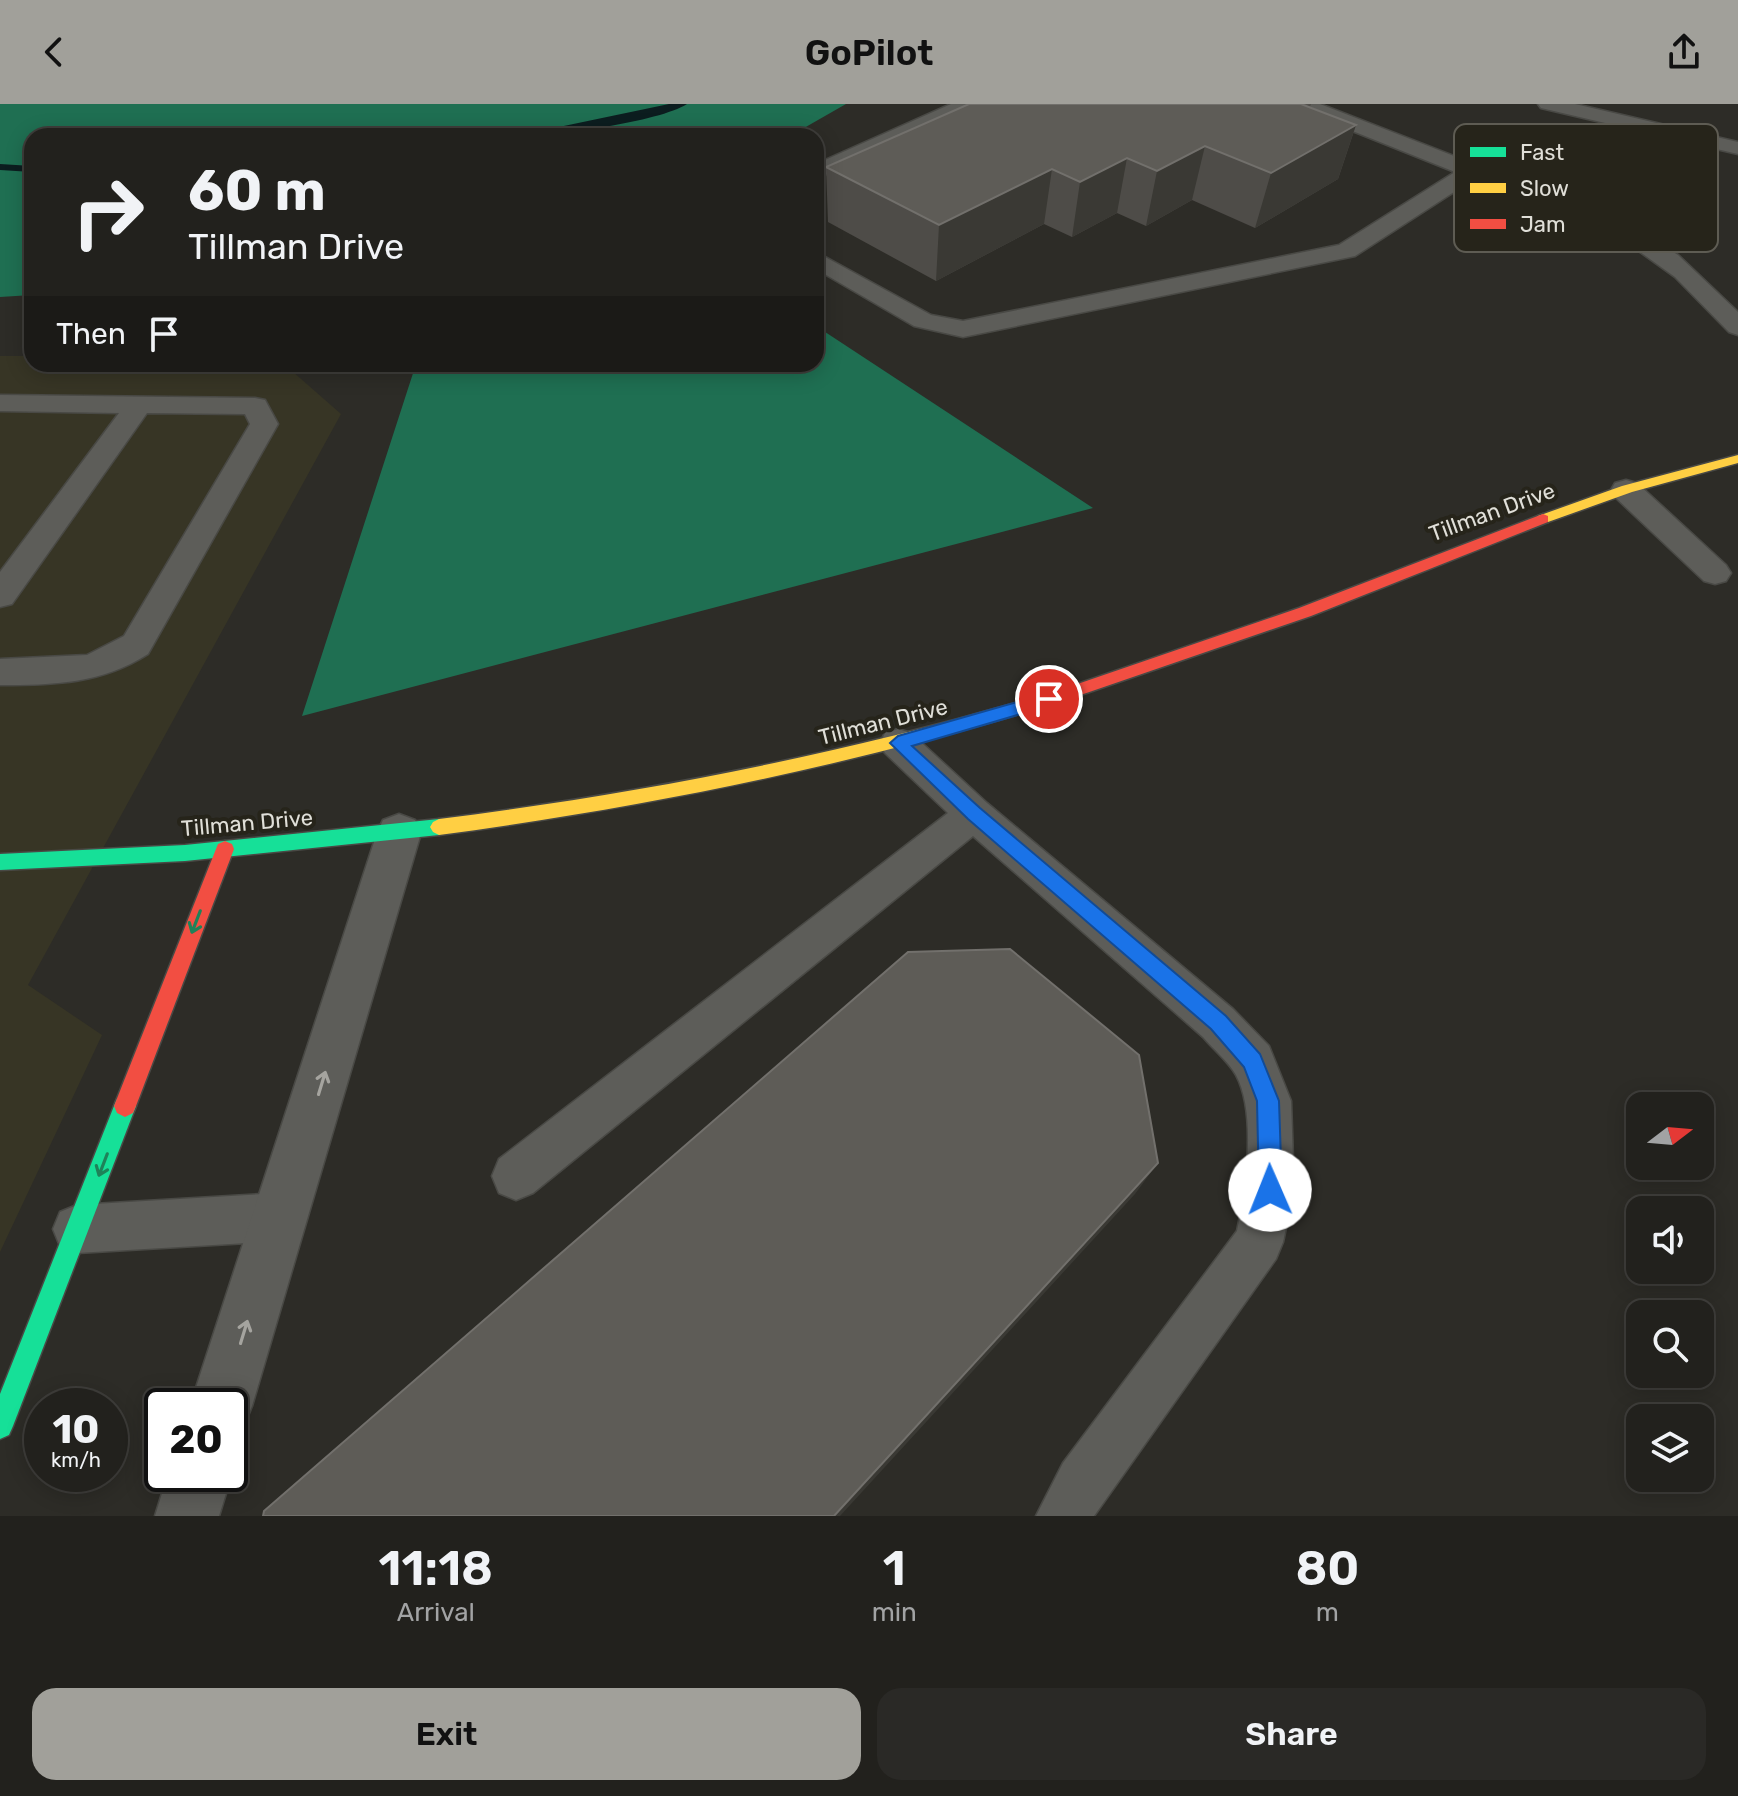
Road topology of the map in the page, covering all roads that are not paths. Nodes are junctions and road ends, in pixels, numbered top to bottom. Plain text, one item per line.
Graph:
1 (968, 104) edge
2 (1302, 104) edge
3 (1548, 104) edge
4 (1634, 124) edge
5 (1718, 143) edge
6 (1738, 148) edge
7 (1454, 161) edge
8 (824, 168) edge
9 (1454, 182) edge
10 (1663, 252) edge
11 (824, 264) edge
12 (1738, 327) edge
13 (0, 403) edge
14 (139, 405) junction
15 (1738, 459) edge
16 (1626, 490) junction
17 (1715, 573) dead end
18 (0, 596) edge
19 (0, 672) edge
20 (898, 743) junction
21 (974, 814) junction
22 (399, 833) junction
23 (225, 849) junction
24 (0, 862) edge
25 (516, 1176) dead end
26 (280, 1217) junction
27 (77, 1229) junction
28 (227, 1388) edge
29 (0, 1426) edge
30 (194, 1492) edge
31 (187, 1516) edge
32 (1064, 1516) edge

1 - 8 lane
2 - 7 lane
3 - 4 lane
5 - 6 lane
9 - 11 lane
10 - 12 lane
13 - 14 lane
14 - 18 lane
14 - 19 lane
15 - 16 street, Tillman Drive
16 - 17 lane
16 - 20 street, Tillman Drive
20 - 21 lane
20 - 22 street, Tillman Drive
21 - 25 lane
21 - 32 lane
22 - 23 street, Tillman Drive
26 -> 22 street
23 - 24 street, Tillman Drive
23 -> 27 street
26 - 27 lane
28 -> 26 street
27 - 29 street
30 - 31 street

